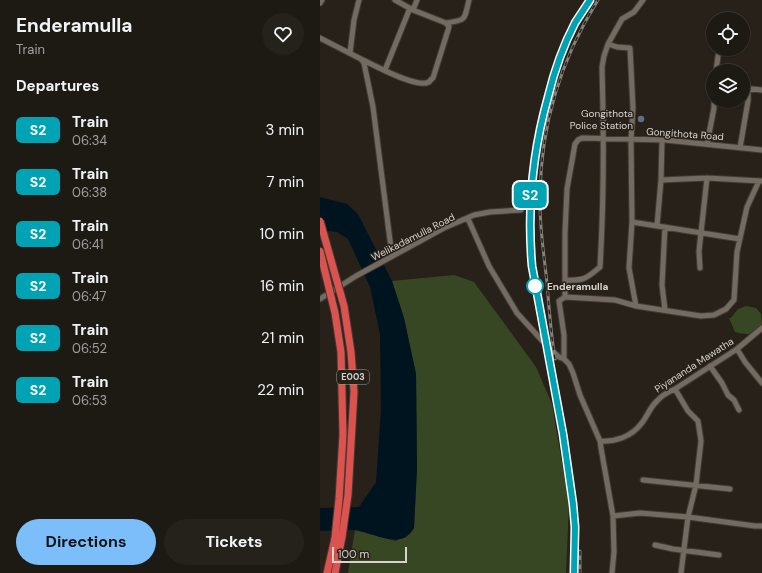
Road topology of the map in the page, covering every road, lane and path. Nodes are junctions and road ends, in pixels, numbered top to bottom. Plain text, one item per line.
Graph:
1 (322, 0) edge
2 (359, 0) edge
3 (395, 0) edge
4 (418, 0) edge
5 (470, 0) edge
6 (643, 0) edge
7 (320, 3) edge
8 (412, 9) junction
9 (446, 24) junction
10 (320, 38) edge
11 (608, 44) junction
12 (350, 53) junction
13 (361, 59) junction
14 (385, 70) junction
15 (750, 88) edge
16 (762, 90) edge
17 (714, 108) edge
18 (747, 108) edge
19 (604, 139) junction
20 (631, 140) junction
21 (662, 140) junction
22 (707, 144) junction
23 (740, 148) junction
24 (762, 150) edge
25 (707, 178) junction
26 (661, 180) junction
27 (760, 181) edge
28 (521, 210) dead end
29 (466, 220) junction
30 (320, 221) edge
31 (632, 222) junction
32 (657, 226) junction
33 (665, 228) junction
34 (701, 233) junction
35 (740, 239) junction
36 (320, 251) edge
37 (392, 256) junction
38 (700, 268) dead end
39 (566, 280) junction
40 (565, 297) junction
41 (320, 299) edge
42 (636, 306) junction
43 (665, 310) junction
44 (761, 330) edge
45 (737, 349) junction
46 (564, 359) junction
47 (710, 366) junction
48 (762, 383) edge
49 (675, 389) junction
50 (739, 410) dead end
51 (600, 441) junction
52 (643, 480) dead end
53 (696, 485) junction
54 (730, 489) dead end
55 (613, 516) junction
56 (688, 517) junction
57 (762, 526) edge
58 (338, 538) junction
59 (655, 545) dead end
60 (684, 550) junction
61 (719, 555) dead end
62 (328, 573) edge
63 (336, 573) edge
64 (612, 573) edge
65 (682, 573) edge

1 - 7 street
2 - 12 street
3 - 8 street
4 - 8 street
5 - 9 street
6 - 11 street
8 - 9 street
8 - 14 street
9 - 14 street
10 - 12 street
11 - 19 street
11 - 20 street
12 - 13 street
13 - 14 street
13 - 37 street
15 - 16 street
17 - 22 street
18 - 23 street
19 - 20 street, Gongithota Road
19 - 39 street
19 - 39 street, Gongithota Road
20 - 21 street, Gongithota Road
20 - 31 street
21 - 22 street, Gongithota Road
21 - 26 street
22 - 23 street, Gongithota Road
23 - 24 street, Gongithota Road
25 - 26 street
25 - 27 street
25 - 34 street
26 - 32 street
27 - 35 street
28 - 29 street, Welikadamulla Road
29 - 37 street, Welikadamulla Road
29 - 46 street
30 - 58 highway, E003, bridge
31 - 32 street
31 - 42 street
32 - 33 street
33 - 34 street
33 - 43 street
34 - 35 street
34 - 38 street
35 - 43 street
36 - 58 highway, E003, bridge
37 - 41 street, Welikadamulla Road
39 - 40 street
40 - 42 street
40 - 46 street
42 - 43 street
44 - 45 street, Piyananda Mawatha
45 - 47 street, Piyananda Mawatha
45 - 48 street
46 - 51 street
47 - 49 street, Piyananda Mawatha
47 - 50 street
49 - 51 street, Piyananda Mawatha
49 - 53 street
51 - 55 street
52 - 53 street
53 - 54 street
53 - 56 street
55 - 56 street
55 - 64 street
56 - 57 street
56 - 60 street
58 - 62 highway, E003
58 - 63 highway, E003
59 - 60 street
60 - 61 street
60 - 65 street

